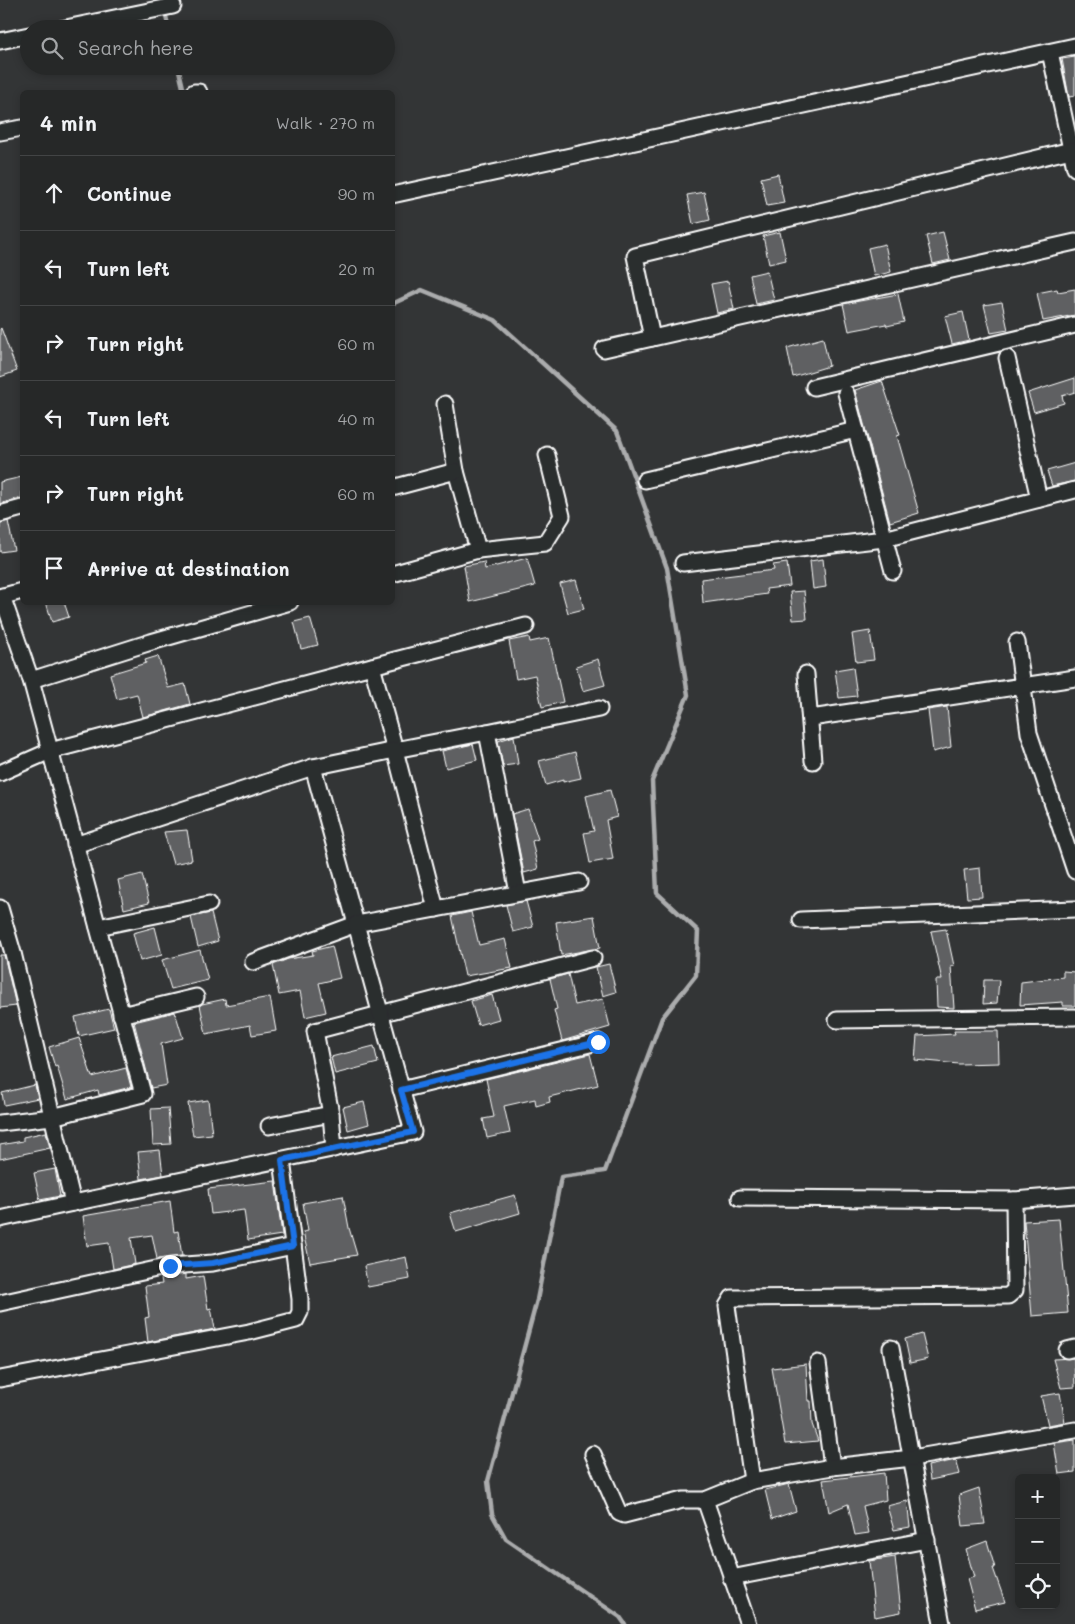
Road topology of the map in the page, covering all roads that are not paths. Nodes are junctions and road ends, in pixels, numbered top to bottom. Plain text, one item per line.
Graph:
1 (173, 6) dead end
2 (105, 20) edge
3 (20, 37) edge
4 (0, 41) edge
5 (1075, 46) edge
6 (1050, 52) junction
7 (20, 128) edge
8 (0, 132) edge
9 (1071, 150) junction
10 (1075, 168) edge
11 (395, 194) edge
12 (1075, 242) edge
13 (1075, 325) edge
14 (652, 338) junction
15 (604, 349) dead end
16 (1007, 358) dead end
17 (814, 387) dead end
18 (846, 394) dead end
19 (445, 404) dead end
20 (856, 430) junction
21 (547, 455) dead end
22 (456, 471) junction
23 (645, 480) dead end
24 (395, 487) edge
25 (1075, 490) edge
26 (1039, 499) junction
27 (20, 509) edge
28 (0, 514) edge
29 (884, 538) junction
30 (478, 550) junction
31 (683, 563) dead end
32 (893, 571) dead end
33 (395, 573) edge
34 (20, 592) edge
35 (1, 597) edge
36 (269, 605) edge
37 (235, 610) edge
38 (526, 626) dead end
39 (1017, 642) dead end
40 (372, 666) junction
41 (806, 674) dead end
42 (1075, 678) edge
43 (31, 680) junction
44 (1022, 686) junction
45 (599, 709) dead end
46 (811, 718) junction
47 (488, 732) junction
48 (395, 750) junction
49 (50, 751) junction
50 (813, 761) dead end
51 (312, 767) junction
52 (0, 773) edge
53 (75, 845) junction
54 (1075, 871) edge
55 (579, 882) dead end
56 (518, 893) junction
57 (209, 904) dead end
58 (0, 908) edge
59 (436, 909) junction
60 (1075, 909) edge
61 (801, 920) dead end
62 (356, 924) junction
63 (98, 928) junction
64 (593, 958) dead end
65 (252, 962) dead end
66 (196, 996) dead end
67 (379, 1013) junction
68 (121, 1015) junction
69 (1075, 1017) edge
70 (837, 1020) dead end
71 (598, 1042) dead end
72 (401, 1090) junction
73 (331, 1114) junction
74 (52, 1117) junction
75 (0, 1123) edge
76 (269, 1126) dead end
77 (334, 1148) junction
78 (282, 1160) junction
79 (1075, 1195) edge
80 (740, 1198) dead end
81 (1014, 1200) junction
82 (73, 1203) junction
83 (0, 1219) edge
84 (293, 1246) junction
85 (0, 1303) edge
86 (891, 1348) dead end
87 (818, 1363) dead end
88 (0, 1379) edge
89 (1075, 1430) edge
90 (593, 1454) dead end
91 (912, 1458) junction
92 (832, 1467) junction
93 (752, 1481) junction
94 (705, 1500) junction
95 (927, 1540) junction
96 (731, 1578) junction
97 (748, 1624) edge
98 (942, 1624) edge

1 - 2 street
3 - 4 street
5 - 6 street
6 - 9 street
6 - 11 street
7 - 8 street
9 - 10 street
9 - 14 street
12 - 14 street
13 - 17 street
14 - 15 street
16 - 26 street
18 - 20 street
19 - 22 street
20 - 23 street
20 - 29 street
21 - 30 street
22 - 24 street
22 - 30 street
25 - 26 street
26 - 29 street
27 - 28 street
29 - 31 street
29 - 32 street
30 - 33 street
34 - 35 street
35 - 43 street
36 - 37 street
37 - 43 street
38 - 40 street
39 - 44 street
40 - 48 street
40 - 49 street
41 - 46 street
42 - 44 street
43 - 49 street
44 - 46 street
44 - 54 street
45 - 47 street
46 - 50 street
47 - 48 street
47 - 56 street
48 - 51 street
48 - 59 street
49 - 52 street
49 - 53 street
51 - 53 street
51 - 62 street
53 - 63 street
55 - 56 street
56 - 59 street
57 - 63 street
58 - 74 street
59 - 62 street
60 - 61 street
62 - 65 street
62 - 67 street
63 - 68 street
64 - 67 street
66 - 68 street
67 - 72 street
67 - 73 street
68 - 74 street
69 - 70 street
71 - 72 street
72 - 77 street
73 - 76 street
73 - 77 street
74 - 75 street
74 - 82 street
77 - 78 street
78 - 82 street
78 - 84 street
79 - 81 street
80 - 81 street
81 - 93 street
82 - 83 street
84 - 85 street
84 - 88 street
86 - 91 street
87 - 92 street
89 - 91 street
90 - 94 street
91 - 92 street
91 - 95 street
92 - 93 street
93 - 94 street
94 - 96 street
95 - 96 street
95 - 98 street
96 - 97 street

